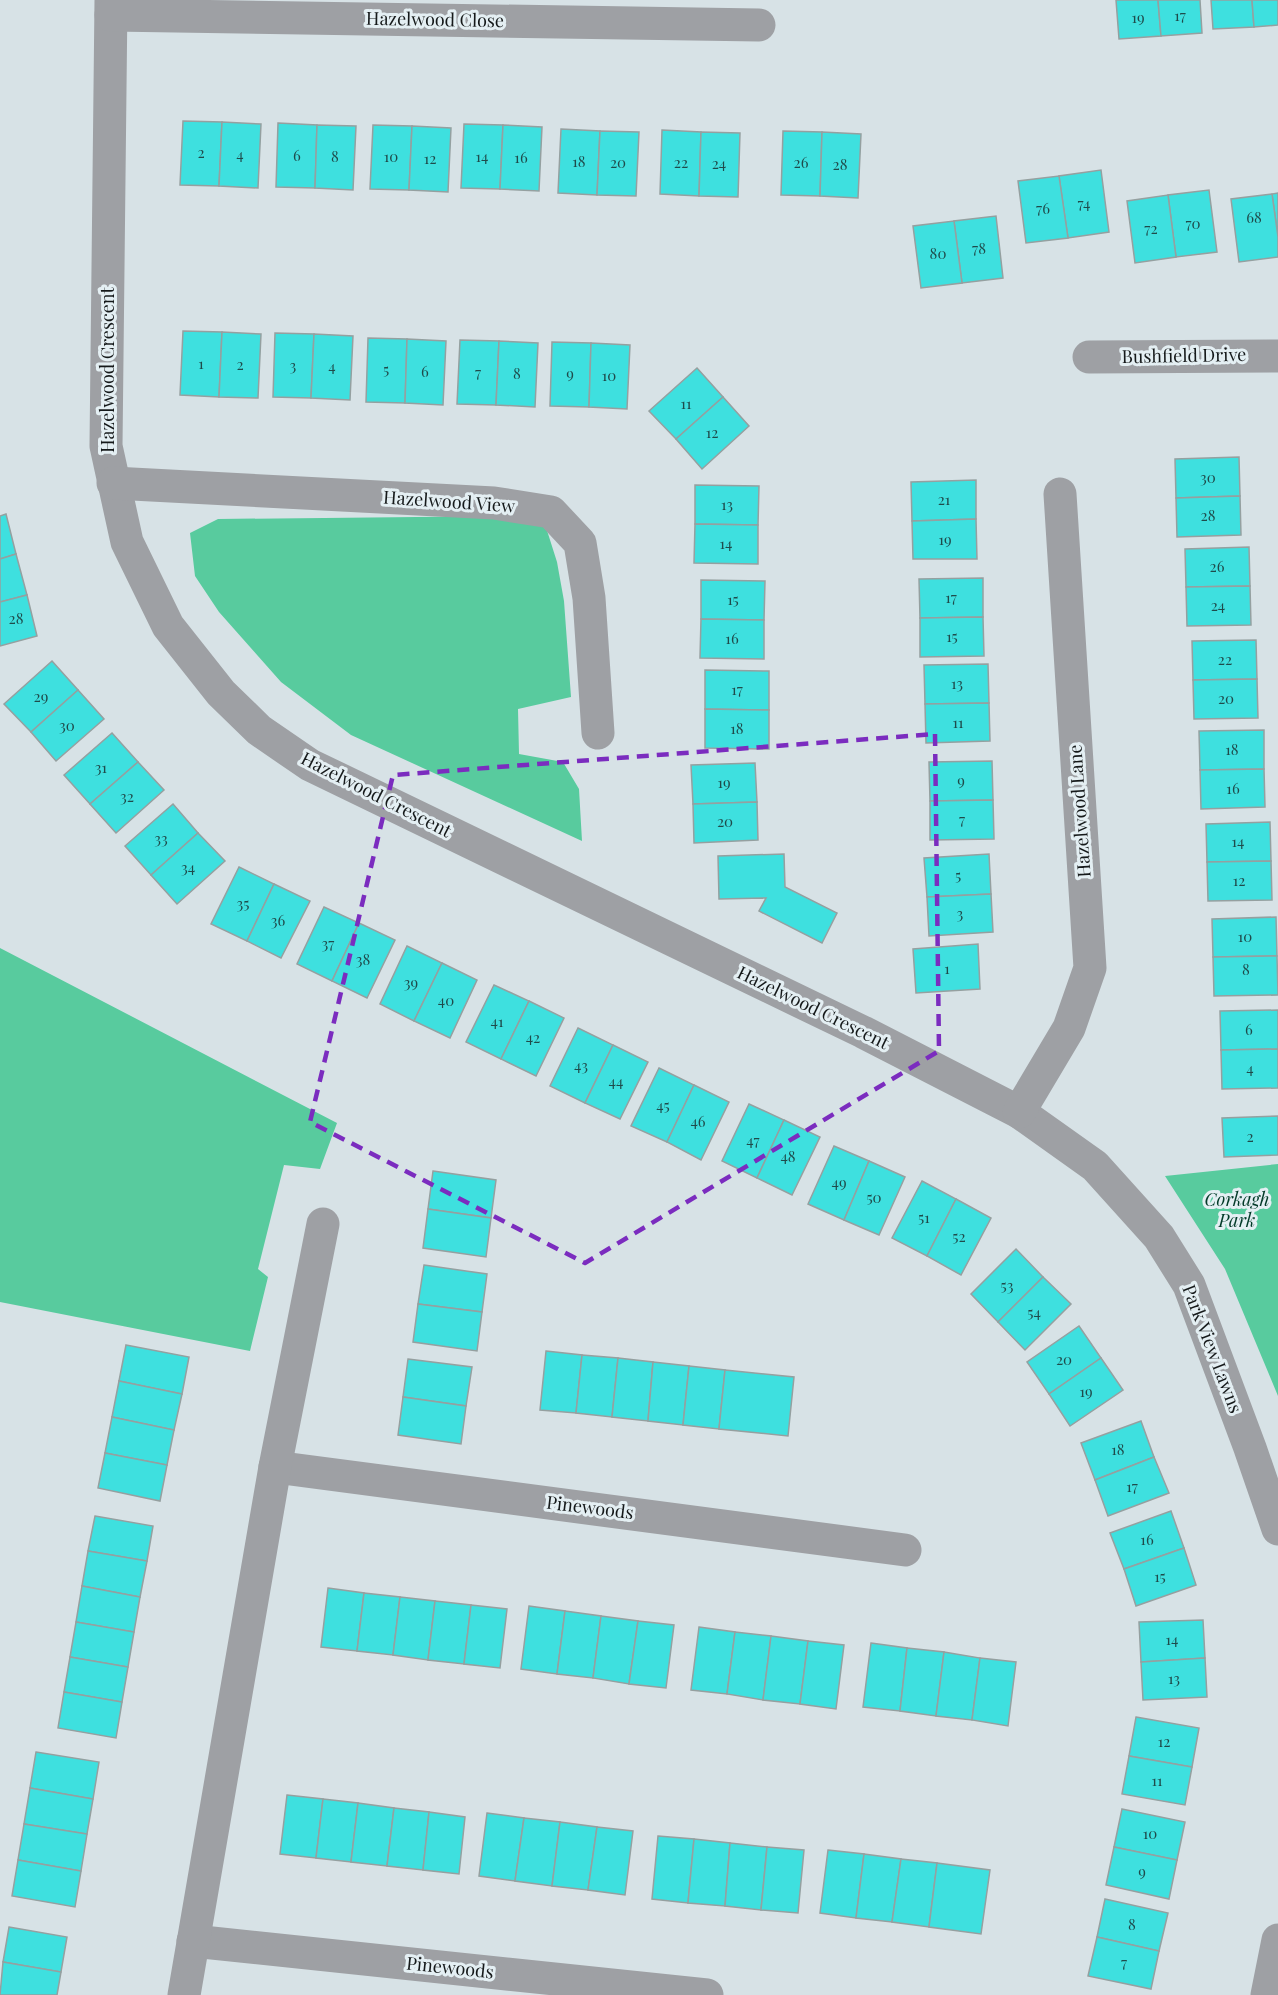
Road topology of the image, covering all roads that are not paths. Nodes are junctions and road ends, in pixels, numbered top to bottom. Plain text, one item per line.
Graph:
1 (111, 8) edge
2 (759, 25) dead end
3 (1278, 356) edge
4 (1089, 357) dead end
5 (113, 483) junction
6 (1060, 494) dead end
7 (598, 733) dead end
8 (1019, 1112) junction
9 (1059, 1141) joint
10 (323, 1224) dead end
11 (275, 1467) junction
12 (1278, 1529) edge
13 (904, 1550) dead end
14 (1278, 1940) edge
15 (193, 1941) junction
16 (184, 1995) edge
17 (707, 1995) edge
18 (1267, 1995) edge

1 - 2 street, Hazelwood Close
1 - 5 street, Hazelwood Crescent
3 - 4 street, Bushfield Drive
5 - 7 street, Hazelwood View
5 - 8 street, Hazelwood Crescent
6 - 8 street, Hazelwood Lane
8 - 9 street, Hazelwood Crescent
9 - 12 street, Park View Lawns
10 - 11 street
11 - 13 street, Pinewoods
11 - 15 street
14 - 18 street
15 - 16 street
15 - 17 street, Pinewoods

